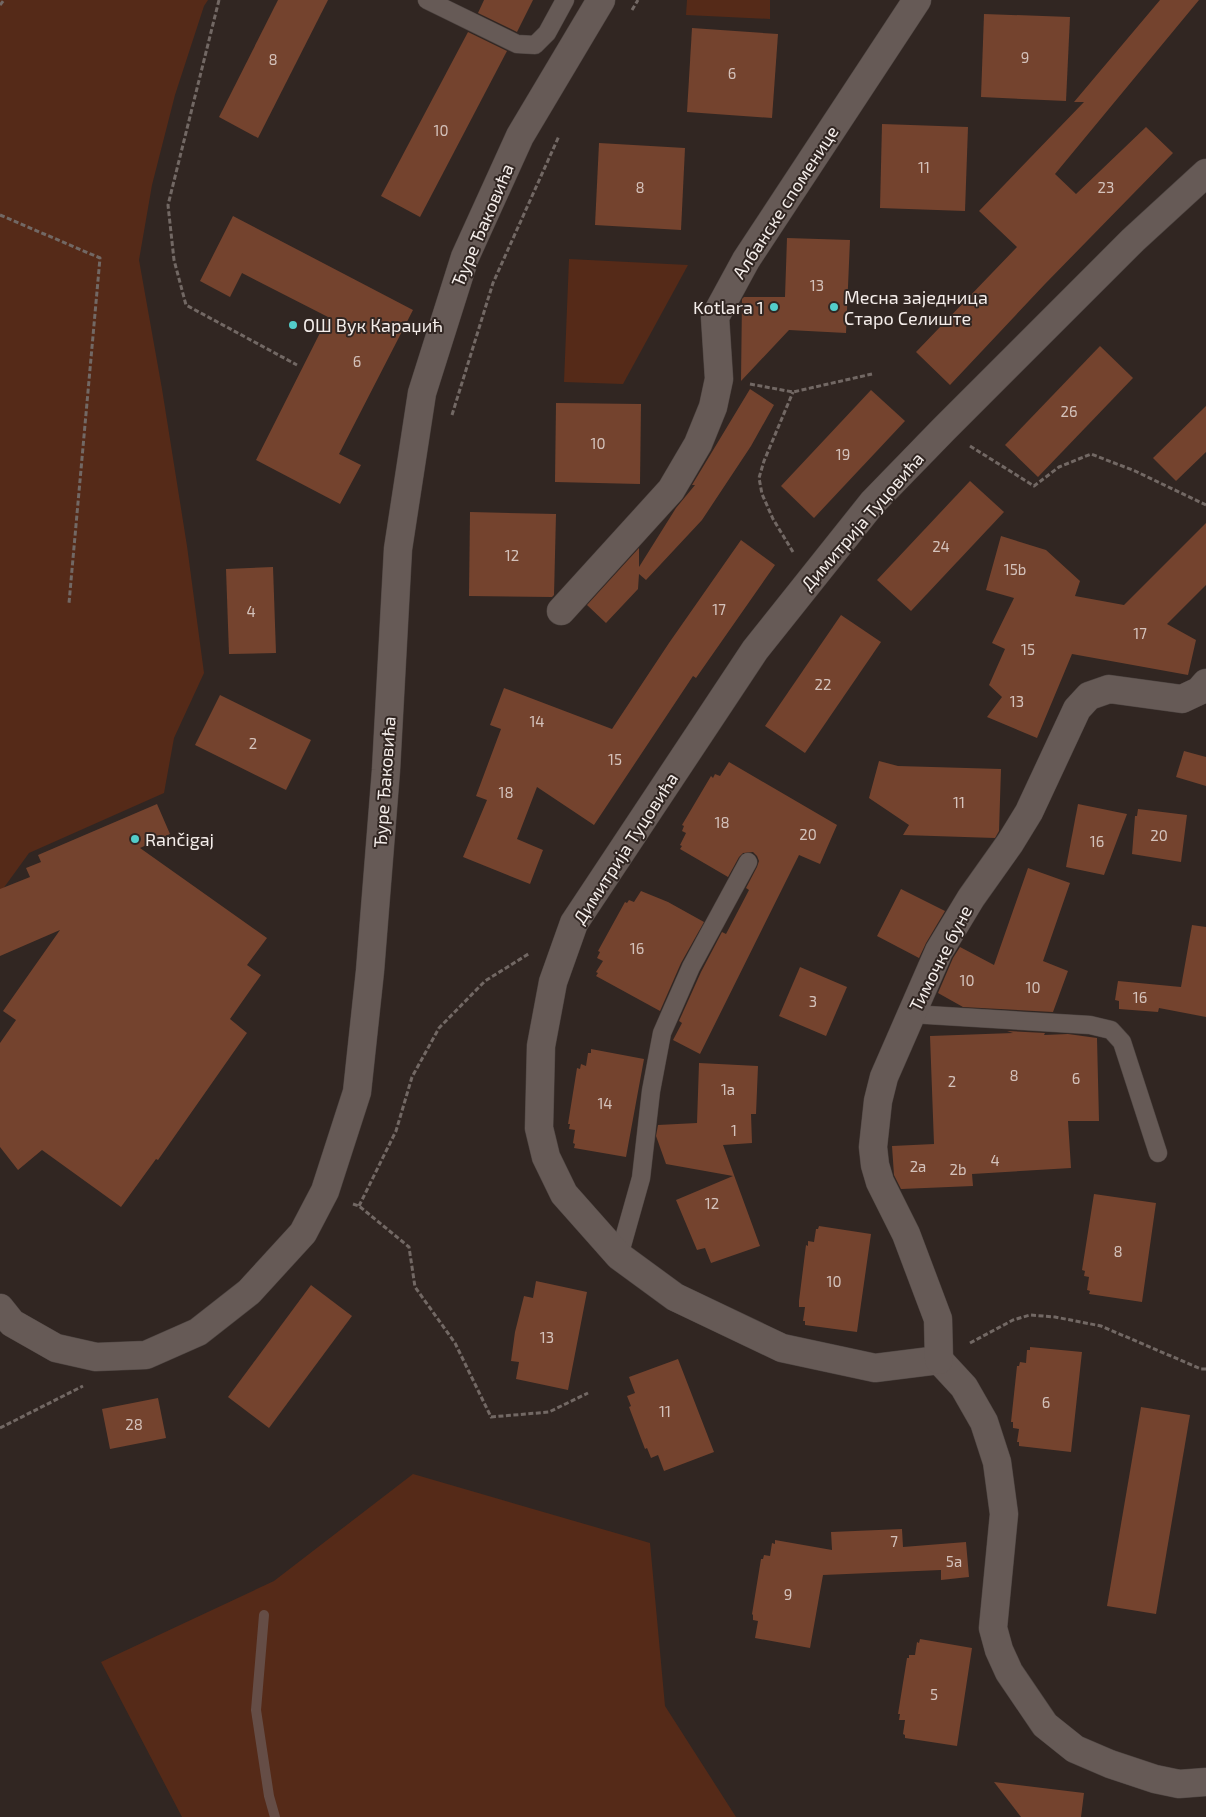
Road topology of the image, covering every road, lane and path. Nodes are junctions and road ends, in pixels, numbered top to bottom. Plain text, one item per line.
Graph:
1 (4, 0) edge
2 (219, 0) edge
3 (427, 0) edge
4 (565, 0) edge
5 (601, 0) edge
6 (638, 0) edge
7 (917, 0) edge
8 (0, 6) edge
9 (628, 16) dead end
10 (560, 133) dead end
11 (1206, 173) edge
12 (0, 216) edge
13 (297, 365) dead end
14 (872, 374) dead end
15 (719, 379) junction
16 (793, 392) junction
17 (450, 422) dead end
18 (944, 429) junction
19 (1206, 505) edge
20 (810, 581) junction
21 (69, 603) dead end
22 (562, 612) dead end
23 (1206, 683) edge
24 (748, 862) dead end
25 (535, 950) dead end
26 (911, 1014) junction
27 (1158, 1153) dead end
28 (619, 1256) junction
29 (0, 1308) edge
30 (939, 1360) junction
31 (1206, 1369) edge
32 (588, 1392) dead end
33 (51, 1402) dead end
34 (0, 1428) edge
35 (1206, 1782) edge

1 - 8 path
2 - 13 path
3 - 4 lane
5 - 29 street, Ђуре Ђаковића
6 - 9 path
7 - 15 street, Албанске споменице
10 - 17 path
11 - 18 street, Димитрија Туцовића
12 - 21 path
14 - 16 path
15 - 16 path
15 - 22 street, Албанске споменице
16 - 20 path
18 - 19 path
18 - 20 street, Димитрија Туцовића
20 - 28 street, Димитрија Туцовића
23 - 26 street, Тимочке буне
24 - 28 lane
25 - 32 path
26 - 27 lane
26 - 30 street, Тимочке буне
28 - 30 street, Димитрија Туцовића
30 - 31 path
30 - 35 street
33 - 34 path

